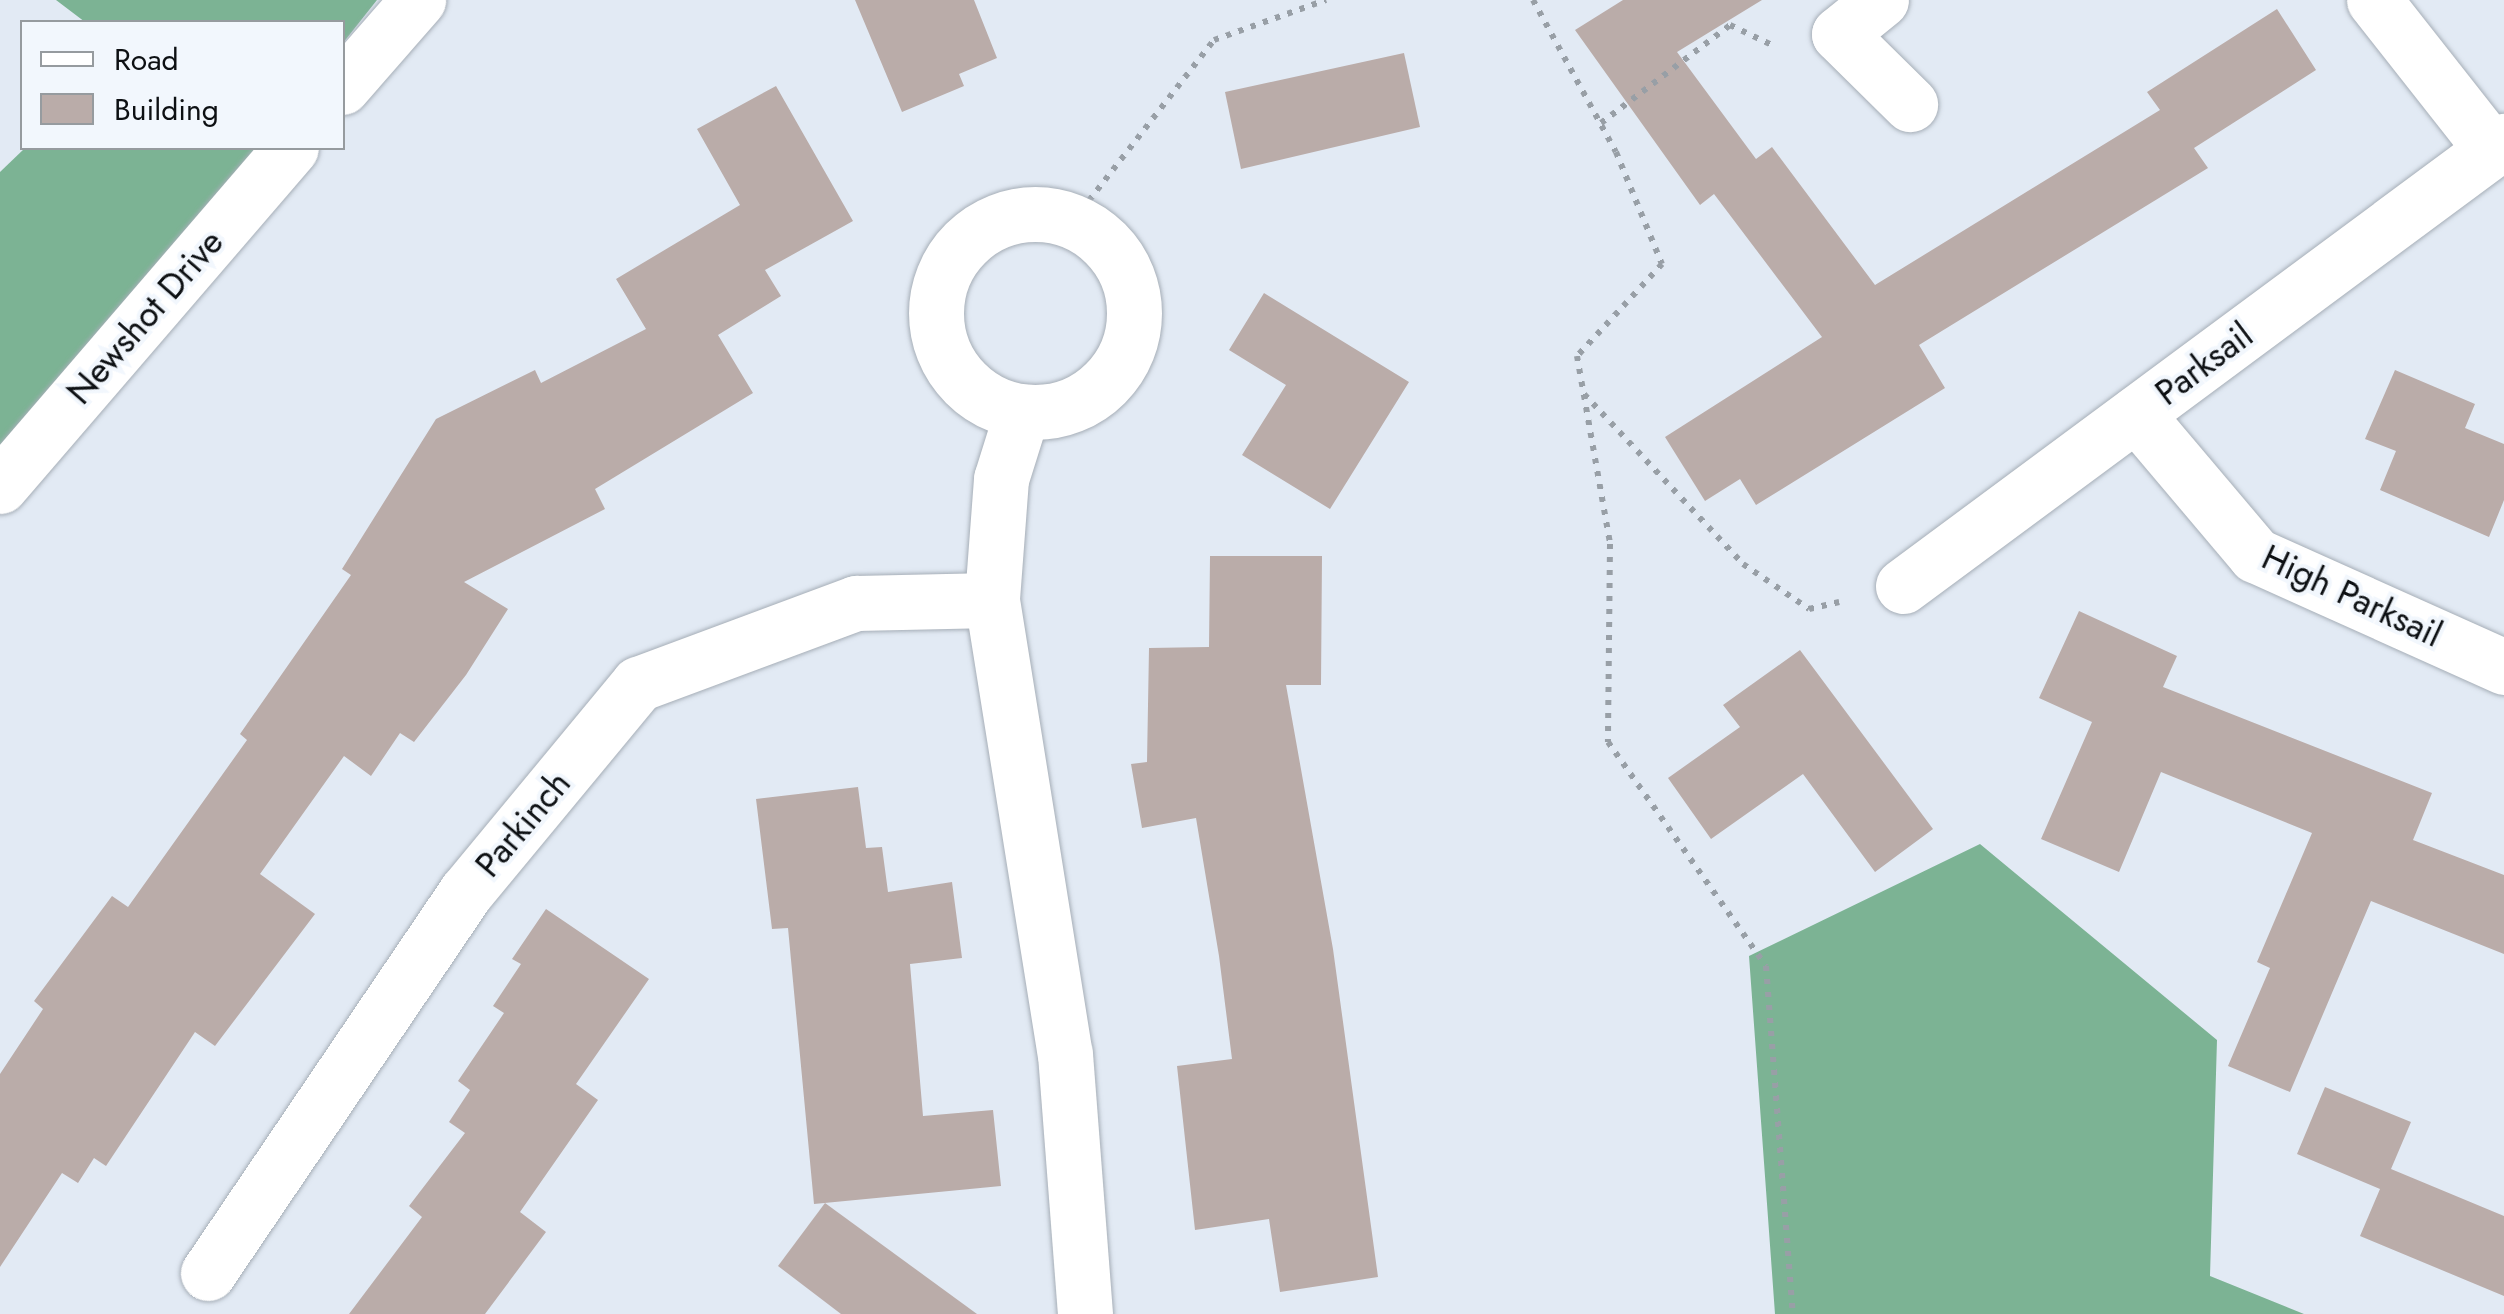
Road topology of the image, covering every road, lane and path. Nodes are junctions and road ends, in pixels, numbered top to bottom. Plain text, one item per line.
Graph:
1 (418, 0) edge
2 (1326, 0) edge
3 (1533, 0) edge
4 (2374, 0) edge
5 (1860, 17) edge
6 (345, 85) edge
7 (1910, 104) dead end
8 (1601, 124) junction
9 (2498, 146) edge
10 (289, 150) edge
11 (1073, 220) junction
12 (1584, 394) junction
13 (1022, 412) junction
14 (2136, 414) junction
15 (0, 486) edge
16 (1903, 586) joint
17 (992, 600) junction
18 (2504, 667) edge
19 (208, 1273) dead end
20 (1085, 1314) edge
21 (1794, 1314) edge

1 - 6 street
2 - 11 path
3 - 8 path
4 - 9 street
5 - 7 street
5 - 8 path
8 - 12 path
9 - 14 street, Parksail
10 - 15 street, Newshot Drive
11 - 13 street
11 - 13 street
12 - 16 path
12 - 21 path
13 - 17 street
14 - 16 street, Parksail
14 - 18 street, High Parksail
17 - 19 street, Parkinch
17 - 20 street

